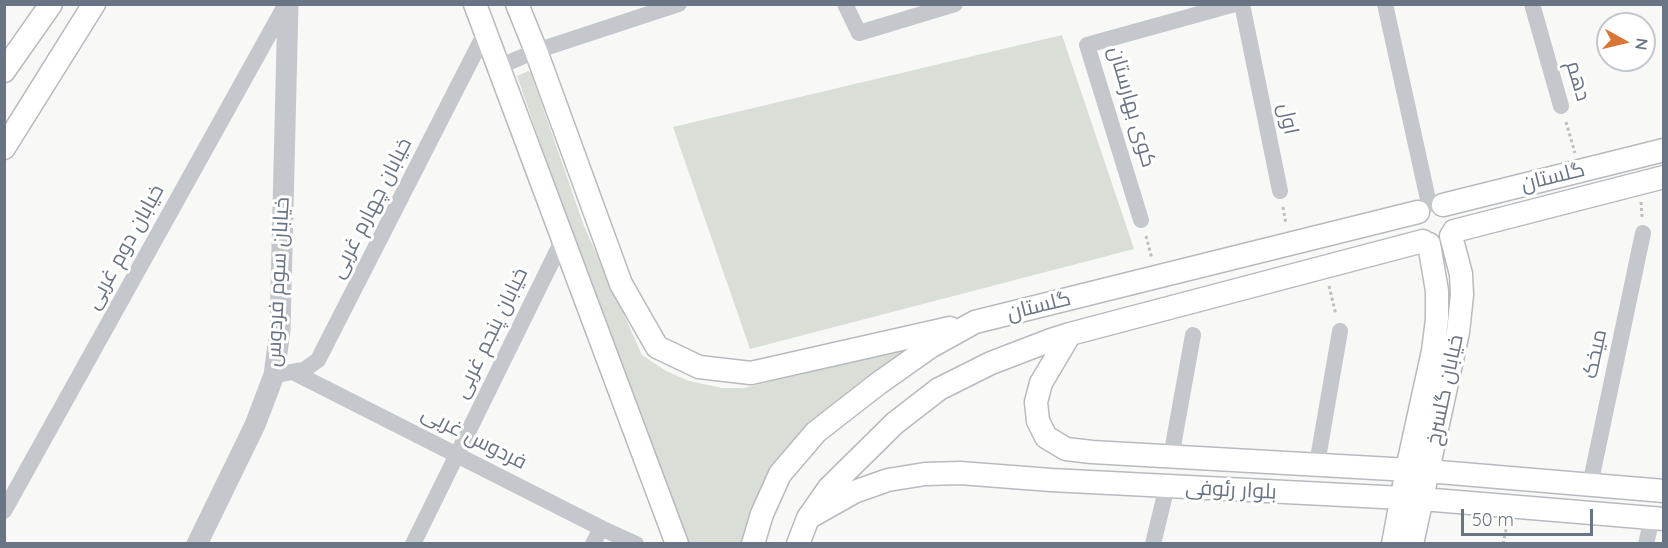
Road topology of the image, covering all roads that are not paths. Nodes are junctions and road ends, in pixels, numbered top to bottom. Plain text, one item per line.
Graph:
1 (51, 4) edge
2 (94, 4) edge
3 (287, 4) edge
4 (475, 4) edge
5 (517, 4) edge
6 (679, 4) edge
7 (845, 4) edge
8 (955, 4) edge
9 (1234, 4) edge
10 (1242, 4) edge
11 (1385, 4) edge
12 (1532, 4) edge
13 (485, 33) junction
14 (536, 51) junction
15 (498, 67) junction
16 (4, 71) edge
17 (1562, 106) road end
18 (4, 148) edge
19 (1664, 150) edge
20 (1664, 177) edge
21 (1280, 190) road end
22 (1430, 207) junction
23 (1141, 220) road end
24 (1452, 233) junction
25 (1643, 233) road end
26 (563, 239) junction
27 (1426, 242) junction
28 (975, 322) junction
29 (1340, 331) road end
30 (1070, 334) junction
31 (1193, 335) dead end
32 (283, 373) junction
33 (456, 454) junction
34 (1171, 457) junction
35 (1317, 464) junction
36 (1417, 470) junction
37 (1590, 485) junction
38 (1167, 486) junction
39 (1664, 491) edge
40 (1412, 499) junction
41 (4, 511) edge
42 (808, 518) junction
43 (1658, 518) edge
44 (600, 528) junction
45 (197, 543) edge
46 (412, 543) edge
47 (593, 543) edge
48 (636, 543) edge
49 (677, 543) edge
50 (753, 543) edge
51 (798, 543) edge
52 (1154, 543) edge
53 (1393, 543) edge
54 (1413, 543) edge
55 (1646, 543) edge

1 - 16 main road
2 - 18 main road
3 - 32 street, خیابان سوم فردوس
3 - 41 street, خیابان دوم غربی
4 - 13 main road
5 - 14 main road
6 - 14 street
7 - 8 street
9 - 23 street, کوی بهارستان
10 - 21 street, اول
11 - 22 street
12 - 17 street, دهم
13 - 15 main road
13 - 32 street, خیابان چهارم غربی
14 - 15 street
14 - 28 main road
15 - 26 main road
19 - 22 main road, گلستان
20 - 24 main road, گلستان
22 - 24 main road
22 - 27 main road
22 - 28 main road, گلستان
24 - 27 main road
24 - 36 main road, خیابان گلسرخ
25 - 37 street, میخک
26 - 33 street, خیابان پنجم غربی
26 - 49 main road
27 - 30 main road, گلستان
27 - 36 main road, خیابان گلسرخ
28 - 50 main road, گلستان
29 - 35 street
30 - 34 main road, بلوار رئوفی
30 - 42 main road, گلستان
31 - 34 street
32 - 33 street, فردوس غربی
32 - 45 street, خیابان سوم فردوس
33 - 44 street, فردوس غربی
33 - 46 street, خیابان پنجم غربی
34 - 35 main road, بلوار رئوفی
34 - 38 main road
35 - 36 main road, بلوار رئوفی
36 - 37 main road, بلوار رئوفی
36 - 40 main road, خیابان گلسرخ
37 - 39 main road, بلوار رئوفی
38 - 40 main road, بلوار رئوفی
38 - 42 main road, بلوار رئوفی
38 - 52 street
40 - 43 main road, بلوار رئوفی
40 - 53 main road, خیابان گلسرخ
40 - 54 main road, خیابان گلسرخ
42 - 51 main road, گلستان
43 - 55 street
44 - 47 street
44 - 48 street, فردوس غربی

